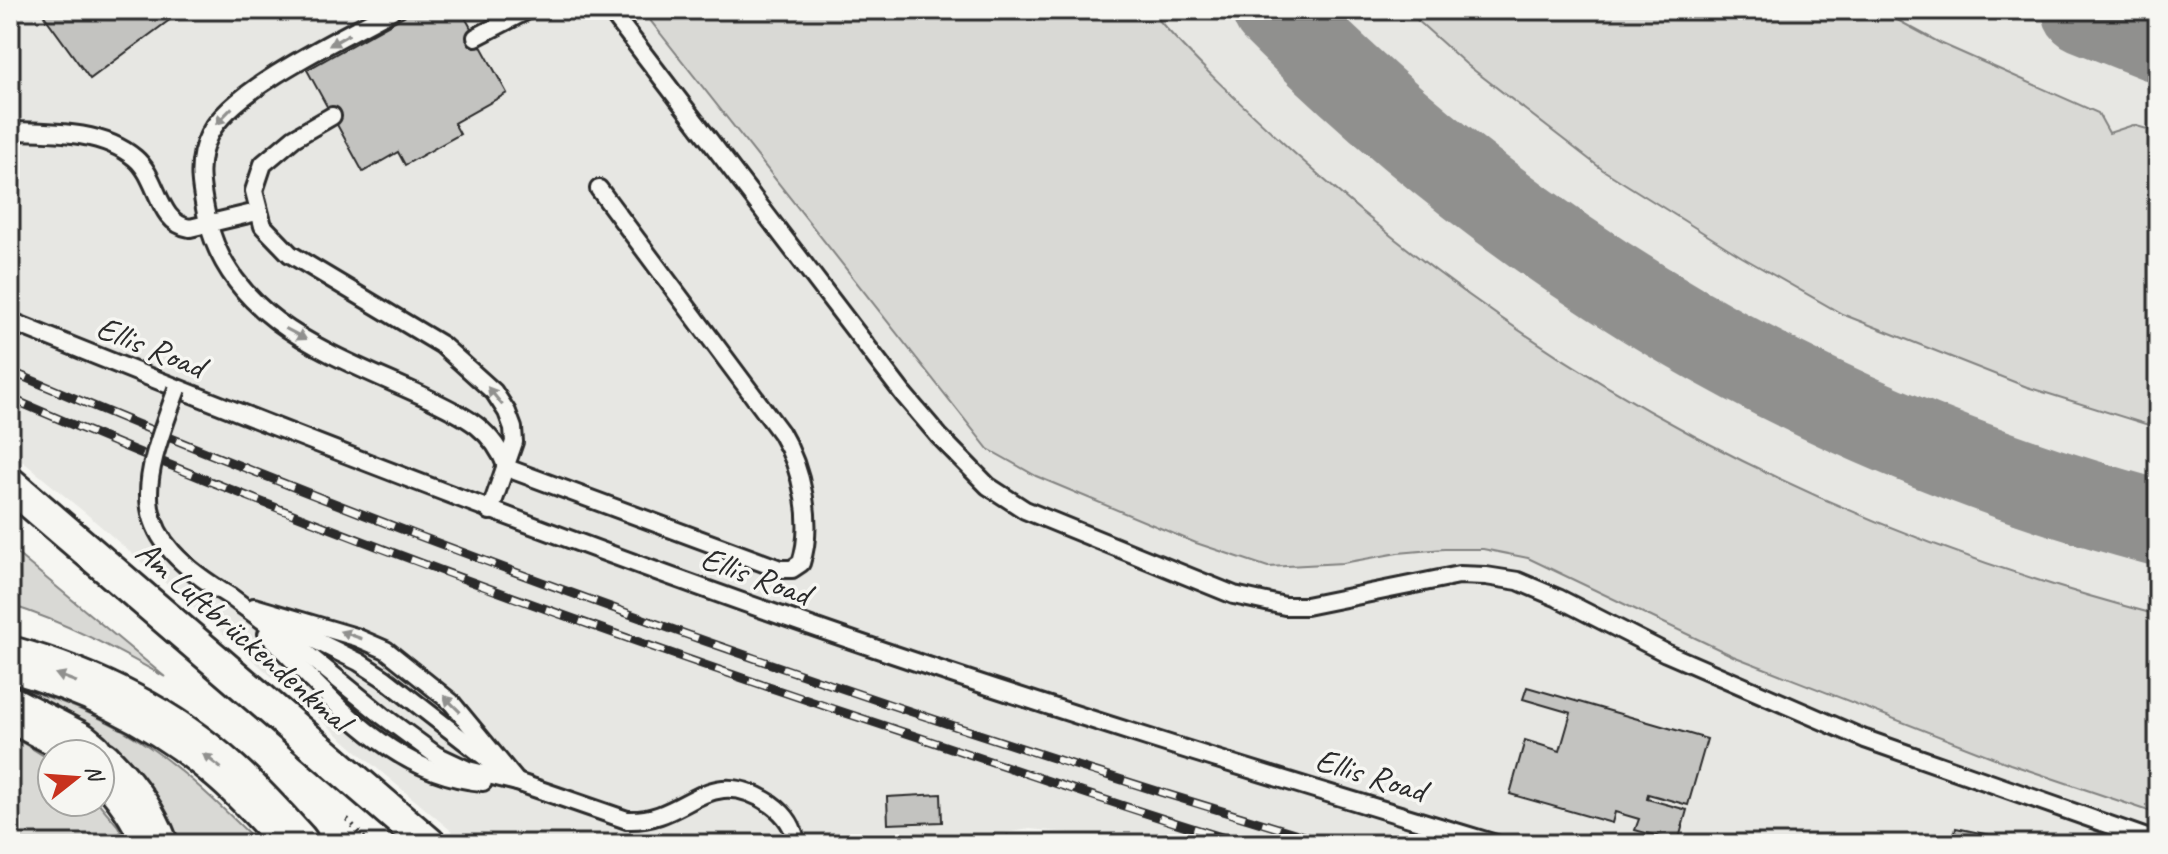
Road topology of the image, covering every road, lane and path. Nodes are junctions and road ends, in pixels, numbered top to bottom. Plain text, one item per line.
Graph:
1 (392, 10) edge
2 (528, 10) edge
3 (610, 10) edge
4 (476, 37) dead end
5 (332, 116) dead end
6 (10, 131) edge
7 (599, 189) dead end
8 (257, 212) junction
9 (209, 225) junction
10 (10, 321) edge
11 (177, 389) junction
12 (507, 468) junction
13 (10, 484) edge
14 (490, 511) junction
15 (231, 597) junction
16 (10, 659) edge
17 (10, 709) edge
18 (66, 738) edge
19 (116, 779) edge
20 (517, 782) junction
21 (1014, 835) dead end
22 (2158, 842) edge
23 (155, 844) edge
24 (296, 844) edge
25 (429, 844) edge
26 (796, 844) edge
27 (984, 844) edge
28 (1496, 844) edge

1 -> 9 lane
2 - 4 lane
3 - 22 lane
5 - 8 lane
6 - 9 lane
7 - 12 lane
8 - 9 lane
12 -> 8 lane
9 -> 12 lane
10 - 11 lane, Ellis Road
11 - 14 lane, Ellis Road
11 - 15 lane, bridge
12 - 14 lane
13 - 25 street, Am Luftbrückendenkmal
14 - 28 lane, Ellis Road
15 - 20 lane
15 - 20 lane
20 -> 15 lane
15 - 20 lane
24 -> 16 highway
17 - 18 highway
19 - 23 highway
20 - 26 lane
21 - 27 path

